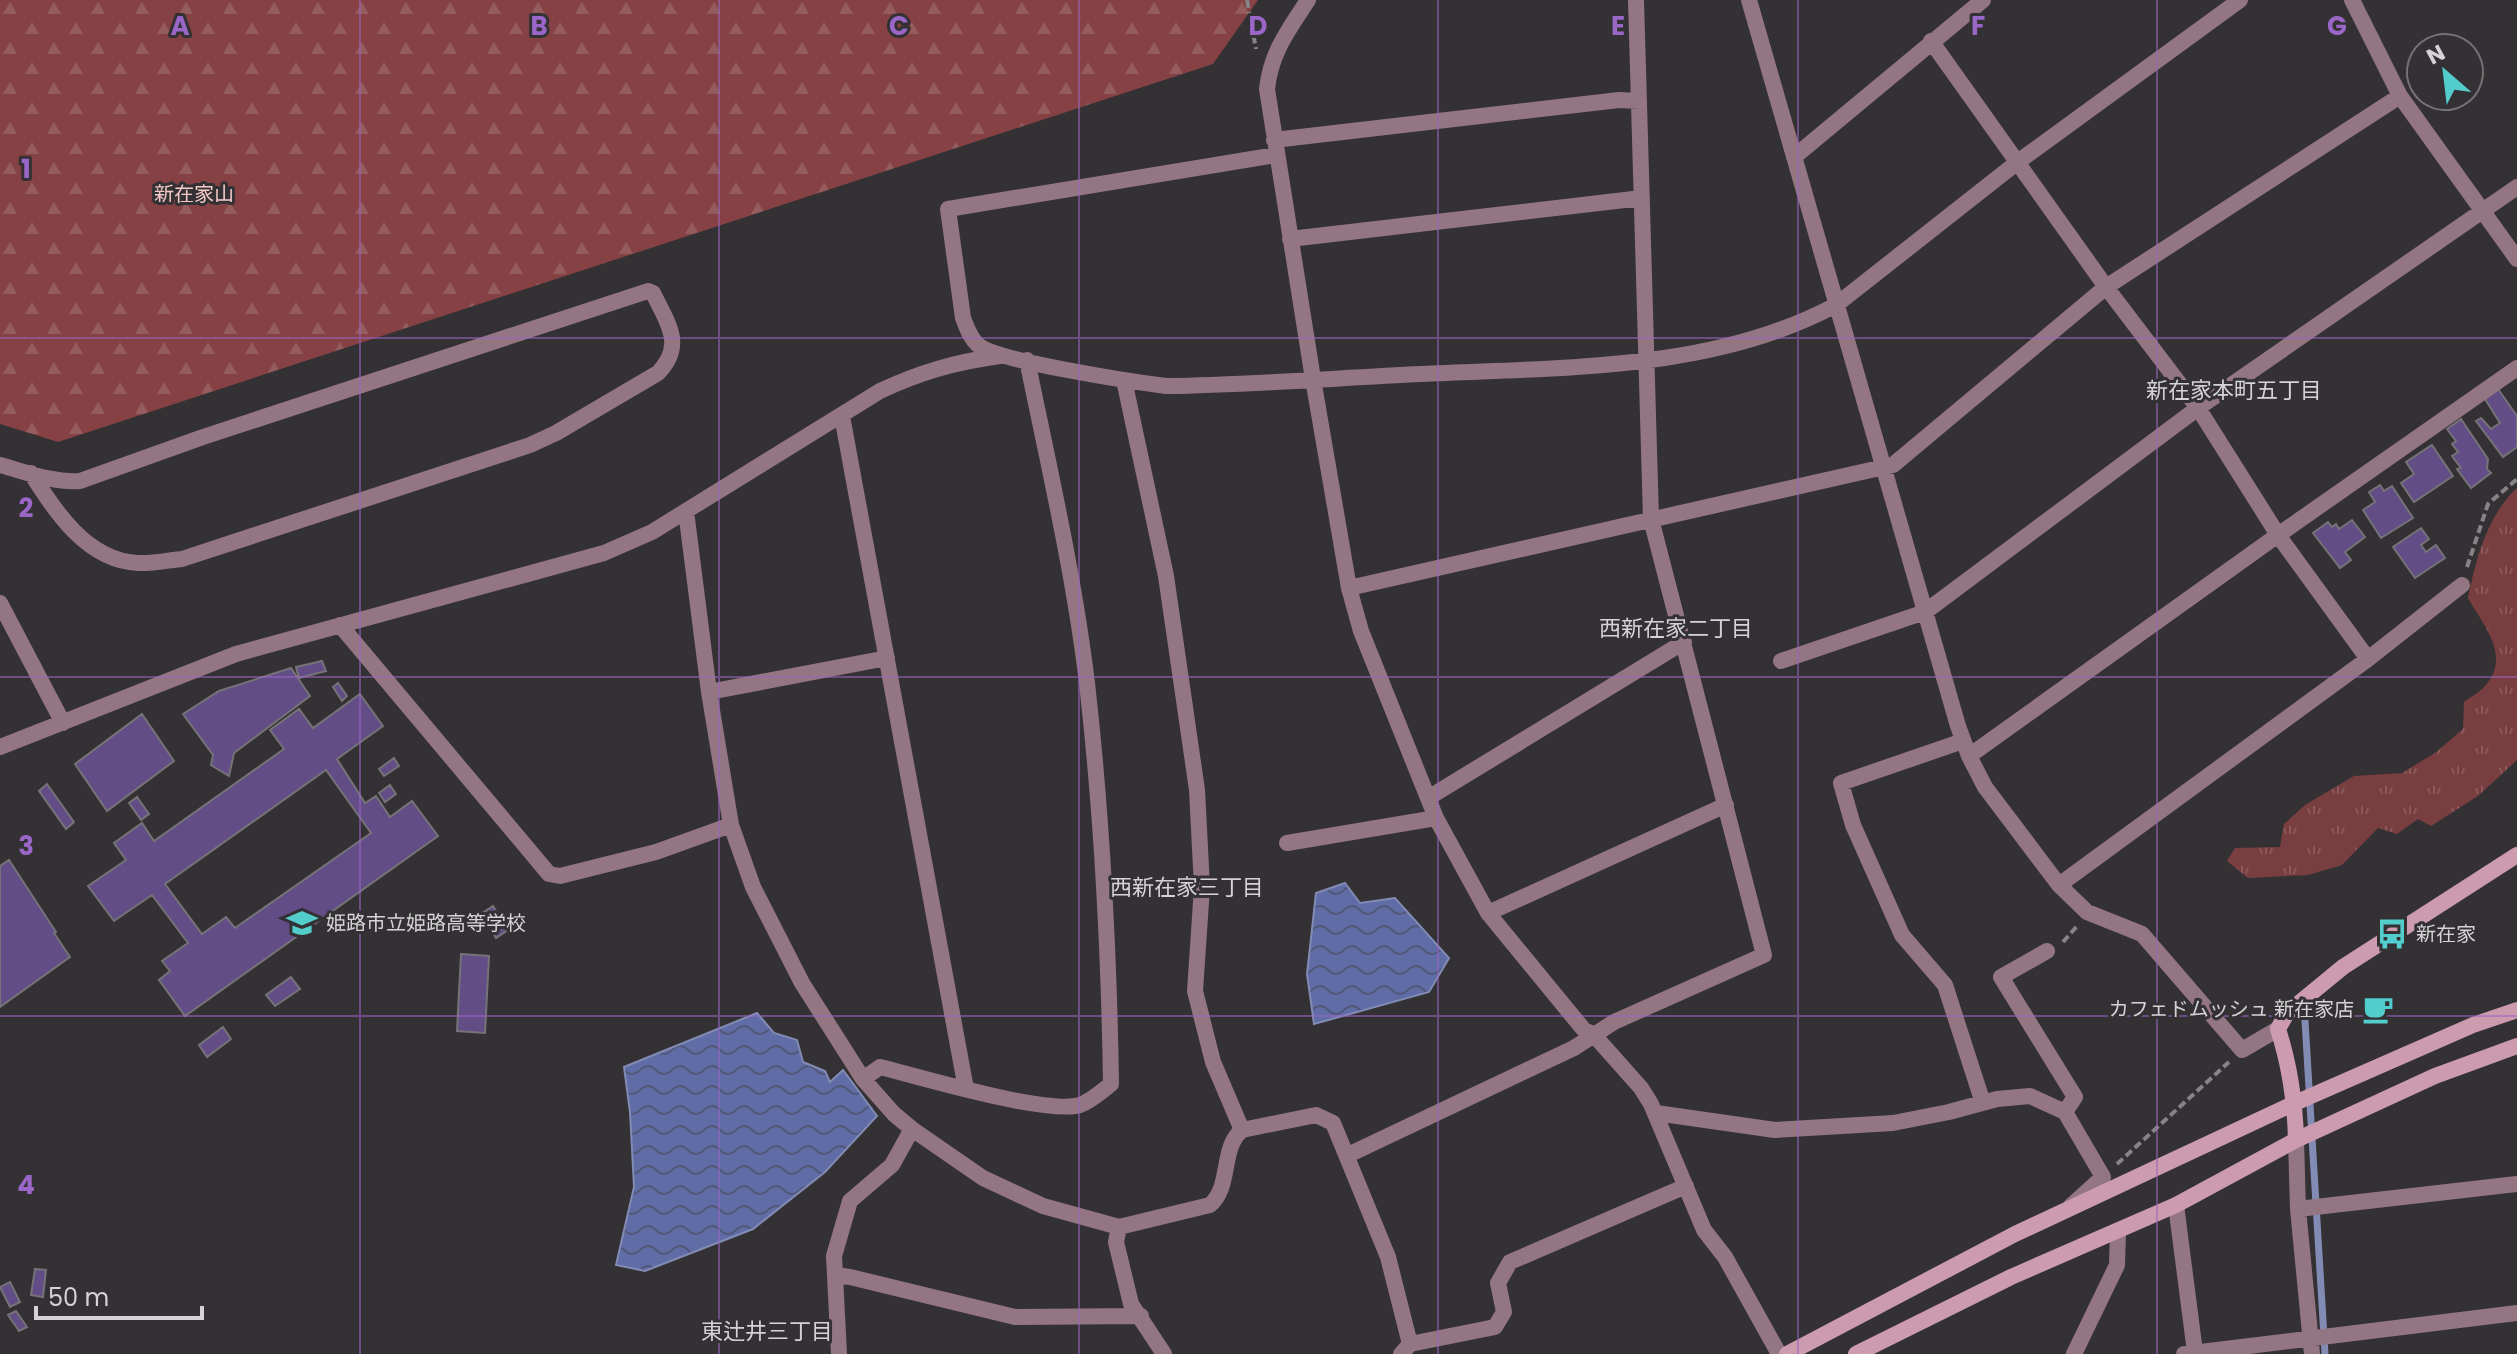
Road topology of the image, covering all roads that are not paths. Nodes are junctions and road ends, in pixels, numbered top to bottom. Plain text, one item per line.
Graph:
1 (1308, 0) edge
2 (1636, 0) edge
3 (1749, 0) edge
4 (1983, 0) edge
5 (2240, 0) edge
6 (2352, 0) edge
7 (1931, 41) junction
8 (2400, 96) junction
9 (1639, 101) junction
10 (1275, 148) junction
11 (1794, 157) junction
12 (2019, 161) junction
13 (2517, 187) edge
14 (1642, 198) junction
15 (2483, 211) junction
16 (1290, 239) junction
17 (2517, 259) edge
18 (2106, 287) junction
19 (1836, 305) junction
20 (1002, 355) junction
21 (1027, 360) junction
22 (1646, 360) junction
23 (2517, 368) edge
24 (1313, 379) junction
25 (1124, 380) junction
26 (2198, 408) junction
27 (842, 416) junction
28 (0, 465) edge
29 (1883, 466) junction
30 (31, 473) junction
31 (686, 511) junction
32 (1651, 519) junction
33 (2278, 535) junction
34 (2462, 585) road end
35 (1349, 588) junction
36 (0, 603) edge
37 (1925, 612) junction
38 (340, 625) junction
39 (1684, 642) junction
40 (887, 658) junction
41 (2368, 659) junction
42 (1781, 661) dead end
43 (709, 692) junction
44 (63, 723) junction
45 (0, 747) edge
46 (1966, 748) junction
47 (1428, 798) junction
48 (1726, 805) junction
49 (1436, 818) junction
50 (731, 825) junction
51 (1287, 843) dead end
52 (2517, 855) edge
53 (2059, 885) junction
54 (1488, 913) junction
55 (2047, 951) road end
56 (2517, 1010) edge
57 (2278, 1029) junction
58 (1583, 1041) junction
59 (2517, 1046) edge
60 (863, 1079) junction
61 (966, 1089) junction
62 (1983, 1103) junction
63 (2295, 1103) junction
64 (2065, 1112) junction
65 (1656, 1113) junction
66 (912, 1129) junction
67 (1242, 1130) junction
68 (2296, 1140) junction
69 (1355, 1152) junction
70 (2517, 1184) edge
71 (1680, 1188) junction
72 (2176, 1205) junction
73 (2298, 1209) junction
74 (2067, 1210) junction
75 (1119, 1227) junction
76 (2118, 1232) junction
77 (835, 1275) junction
78 (2517, 1313) edge
79 (1141, 1316) junction
80 (2318, 1341) edge
81 (1413, 1346) edge
82 (2189, 1353) edge
83 (839, 1354) edge
84 (1164, 1354) edge
85 (1779, 1354) edge
86 (1787, 1354) edge
87 (1856, 1354) edge
88 (2074, 1354) edge

1 - 10 street
2 - 9 street
3 - 11 street
4 - 7 street
5 - 12 street
6 - 8 street
7 - 11 street
7 - 12 street
8 - 15 street
8 - 18 street
9 - 10 street
9 - 14 street
10 - 16 street
10 - 20 street
11 - 19 street
12 - 18 street
12 - 19 street
13 - 15 street
14 - 16 street
14 - 22 street
15 - 17 street
15 - 26 street
16 - 24 street
18 - 26 street
18 - 29 street
19 - 22 street
19 - 29 street
20 - 21 street
20 - 27 street
21 - 25 street
21 - 61 street
22 - 24 street
22 - 32 street
23 - 33 street
24 - 25 street
24 - 35 street
25 - 67 street
26 - 33 street
26 - 37 street
27 - 31 street
27 - 40 street
28 - 30 street
29 - 32 street
29 - 37 street
30 - 30 street
31 - 38 street
31 - 43 street
32 - 35 street
32 - 39 street
33 - 41 street
33 - 46 street
34 - 41 street
35 - 47 street
36 - 44 street
37 - 42 street
37 - 46 street
38 - 44 street
38 - 50 street
39 - 47 street
39 - 48 street
40 - 43 street
40 - 61 street
41 - 53 street
43 - 50 street
44 - 45 street
46 - 53 street
46 - 62 street
47 - 49 street
48 - 54 street
48 - 58 street
49 - 51 street
49 - 54 street
50 - 60 street
52 - 57 street
53 - 57 street
54 - 58 street
55 - 64 street
56 - 63 street
57 - 63 street
58 - 65 street
58 - 69 street
59 - 68 street
60 - 61 street
60 - 66 street
62 - 64 street
62 - 65 street
63 - 68 street
63 - 74 street
64 - 74 street
65 - 71 street
66 - 75 street
66 - 77 street
67 - 69 street
67 - 75 street
68 - 72 street
68 - 73 street
69 - 81 street
70 - 73 street
71 - 81 street
71 - 85 street
72 - 76 street
72 - 82 street
73 - 80 street
74 - 86 street
75 - 79 street
76 - 87 street
76 - 88 street
77 - 79 street
77 - 83 street
78 - 80 street
79 - 84 street
80 - 82 street

